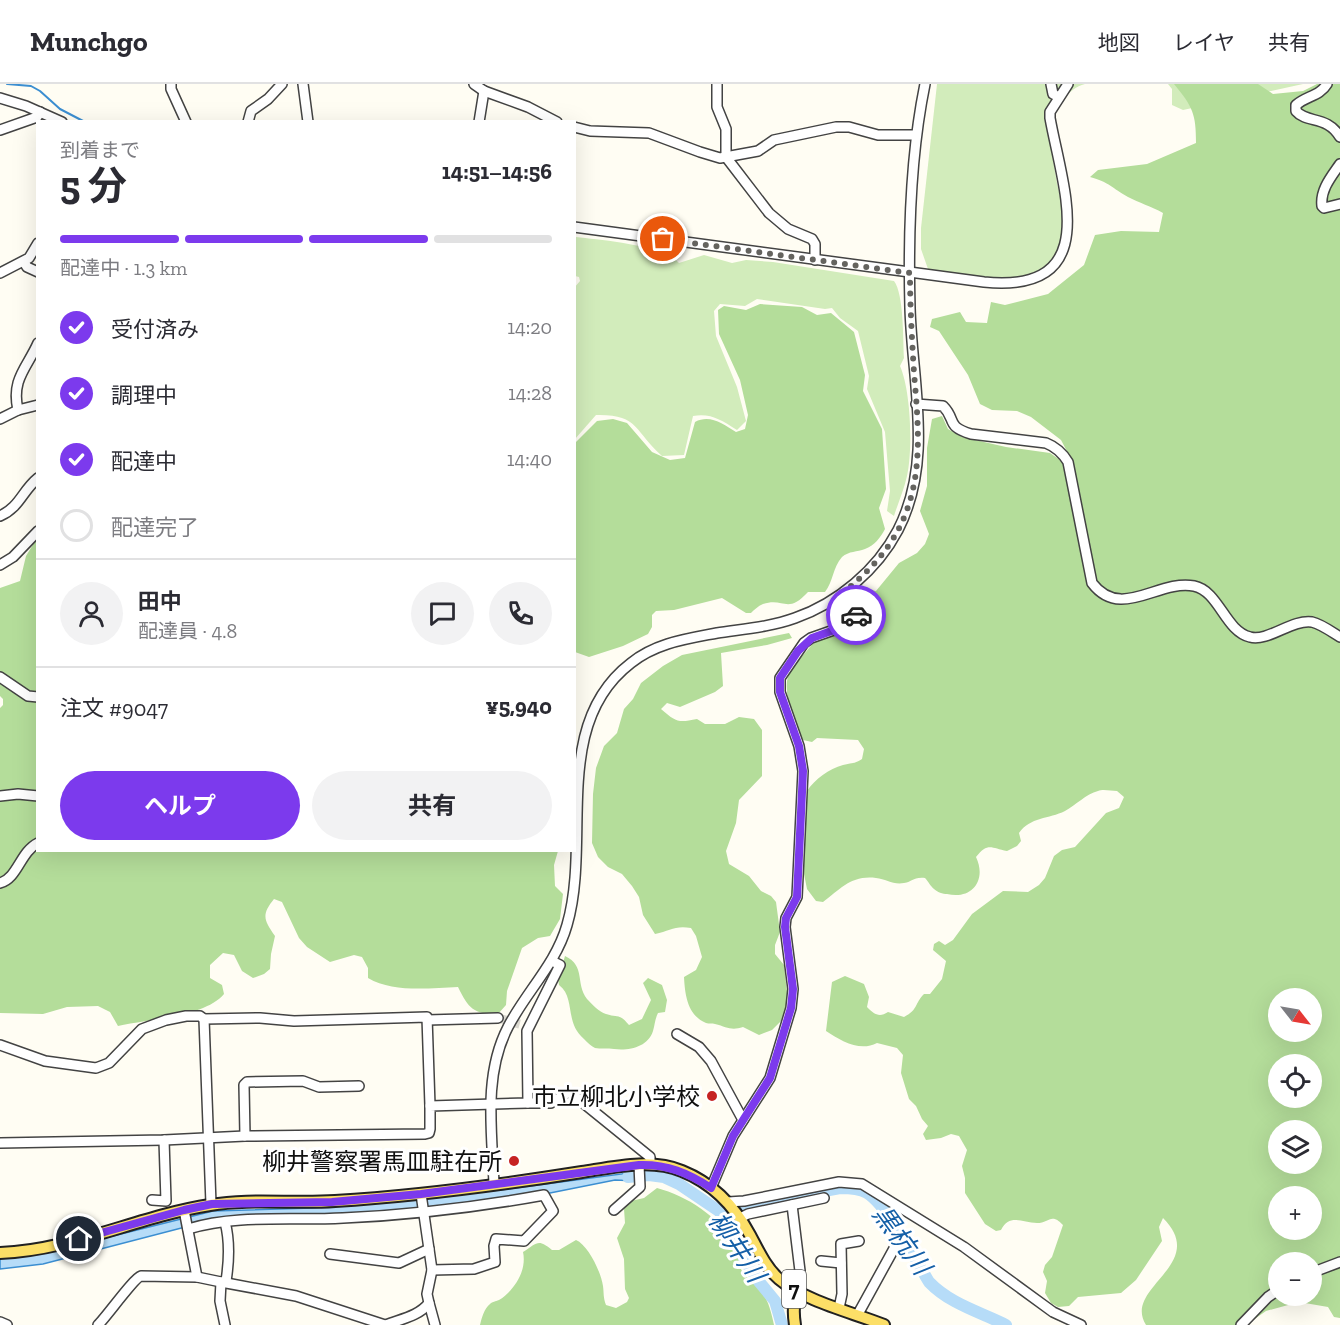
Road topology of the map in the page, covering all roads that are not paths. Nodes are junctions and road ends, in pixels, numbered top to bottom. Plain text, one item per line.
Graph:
1 (171, 84) edge
2 (282, 84) edge
3 (303, 84) edge
4 (474, 84) edge
5 (717, 84) edge
6 (925, 84) edge
7 (1051, 84) edge
8 (1068, 84) edge
9 (1327, 84) edge
10 (484, 91) junction
11 (1059, 97) junction
12 (0, 98) edge
13 (40, 112) junction
14 (58, 120) edge
15 (185, 120) edge
16 (249, 120) edge
17 (308, 120) edge
18 (479, 120) edge
19 (553, 120) edge
20 (576, 128) edge
21 (0, 130) edge
22 (915, 135) junction
23 (1340, 137) edge
24 (726, 157) junction
25 (1340, 164) edge
26 (1340, 204) edge
27 (576, 226) edge
28 (36, 247) edge
29 (815, 260) junction
30 (24, 262) junction
31 (36, 271) edge
32 (0, 273) edge
33 (910, 273) junction
34 (36, 346) edge
35 (916, 404) junction
36 (36, 406) edge
37 (18, 410) junction
38 (0, 419) edge
39 (36, 480) edge
40 (0, 516) edge
41 (36, 533) edge
42 (0, 565) edge
43 (844, 592) junction
44 (1340, 637) edge
45 (0, 677) edge
46 (36, 698) edge
47 (0, 796) edge
48 (36, 796) edge
49 (36, 844) edge
50 (576, 851) edge
51 (576, 852) edge
52 (0, 883) edge
53 (552, 961) junction
54 (498, 1018) tunnel mouth
55 (204, 1019) junction
56 (427, 1020) junction
57 (677, 1034) dead end
58 (0, 1046) edge
59 (359, 1086) dead end
60 (528, 1103) junction
61 (491, 1104) junction
62 (429, 1107) junction
63 (743, 1120) junction
64 (245, 1136) junction
65 (209, 1138) junction
66 (164, 1140) junction
67 (0, 1143) edge
68 (642, 1166) junction
69 (494, 1184) junction
70 (711, 1188) junction
71 (421, 1196) junction
72 (824, 1198) dead end
73 (152, 1200) dead end
74 (728, 1203) junction
75 (212, 1204) junction
76 (792, 1204) junction
77 (614, 1210) dead end
78 (423, 1211) junction
79 (184, 1213) junction
80 (738, 1216) junction
81 (222, 1222) junction
82 (188, 1228) junction
83 (859, 1241) dead end
84 (896, 1245) dead end
85 (429, 1249) junction
86 (0, 1253) edge
87 (330, 1254) dead end
88 (821, 1261) dead end
89 (1340, 1262) edge
90 (841, 1263) junction
91 (1322, 1269) edge
92 (432, 1270) junction
93 (800, 1271) dead end
94 (197, 1277) junction
95 (224, 1282) junction
96 (799, 1291) junction
97 (1268, 1297) edge
98 (429, 1303) junction
99 (839, 1308) junction
100 (858, 1314) junction
101 (0, 1322) edge
102 (370, 1323) edge
103 (7, 1325) edge
104 (98, 1325) edge
105 (225, 1325) edge
106 (386, 1325) edge
107 (435, 1325) edge
108 (795, 1325) edge
109 (884, 1325) edge
110 (1081, 1325) edge
111 (1241, 1325) edge

1 - 15 street
2 - 16 street
3 - 17 street
4 - 10 street
5 - 24 street
6 - 22 street
7 - 11 street
8 - 11 street
9 - 23 street
10 - 18 street
10 - 19 street
11 - 33 street
12 - 13 street
13 - 14 street
13 - 21 street
20 - 24 street
22 - 24 street
22 - 33 street
24 - 29 street
25 - 26 street
27 - 29 street
28 - 30 street
29 - 33 street
30 - 31 street
30 - 32 street
33 - 35 street
34 - 37 street
35 - 43 street
35 - 44 street
36 - 37 street
37 - 38 street
39 - 40 street
41 - 42 street
43 - 50 street
43 - 63 street
45 - 46 street
47 - 48 street
49 - 52 street
51 - 53 street
53 - 60 street
53 - 61 street
54 - 56 street
55 - 56 street
55 - 58 street
55 - 65 street
56 - 62 street
57 - 63 street
59 - 64 street
60 - 61 street
60 - 68 street
61 - 62 street
61 - 69 street
62 - 64 street
63 - 70 street
64 - 65 street
65 - 66 street
65 - 75 street
66 - 67 street
66 - 73 street
68 - 69 main road, 7
68 - 70 main road, 7
68 - 77 street
69 - 71 main road, 7
70 - 74 main road, 7
71 - 75 main road, 7
71 - 78 street
72 - 76 street
74 - 80 main road, 7
74 - 110 street
75 - 79 main road, 7
76 - 80 street
76 - 93 street
78 - 81 street
78 - 85 street
78 - 92 street
79 - 82 street
79 - 86 main road, 7
80 - 96 main road, 7
81 - 82 street
81 - 95 street
82 - 94 street
83 - 90 street
84 - 100 street
85 - 87 street
85 - 92 street
88 - 90 street
89 - 91 street
90 - 99 street
92 - 98 street
94 - 95 street
94 - 104 street
95 - 102 street
95 - 105 street
96 - 99 main road, 7
96 - 108 main road
97 - 111 street
98 - 106 street
98 - 107 street
99 - 100 main road, 7
100 - 109 main road, 7
101 - 103 street
102 - 106 street

